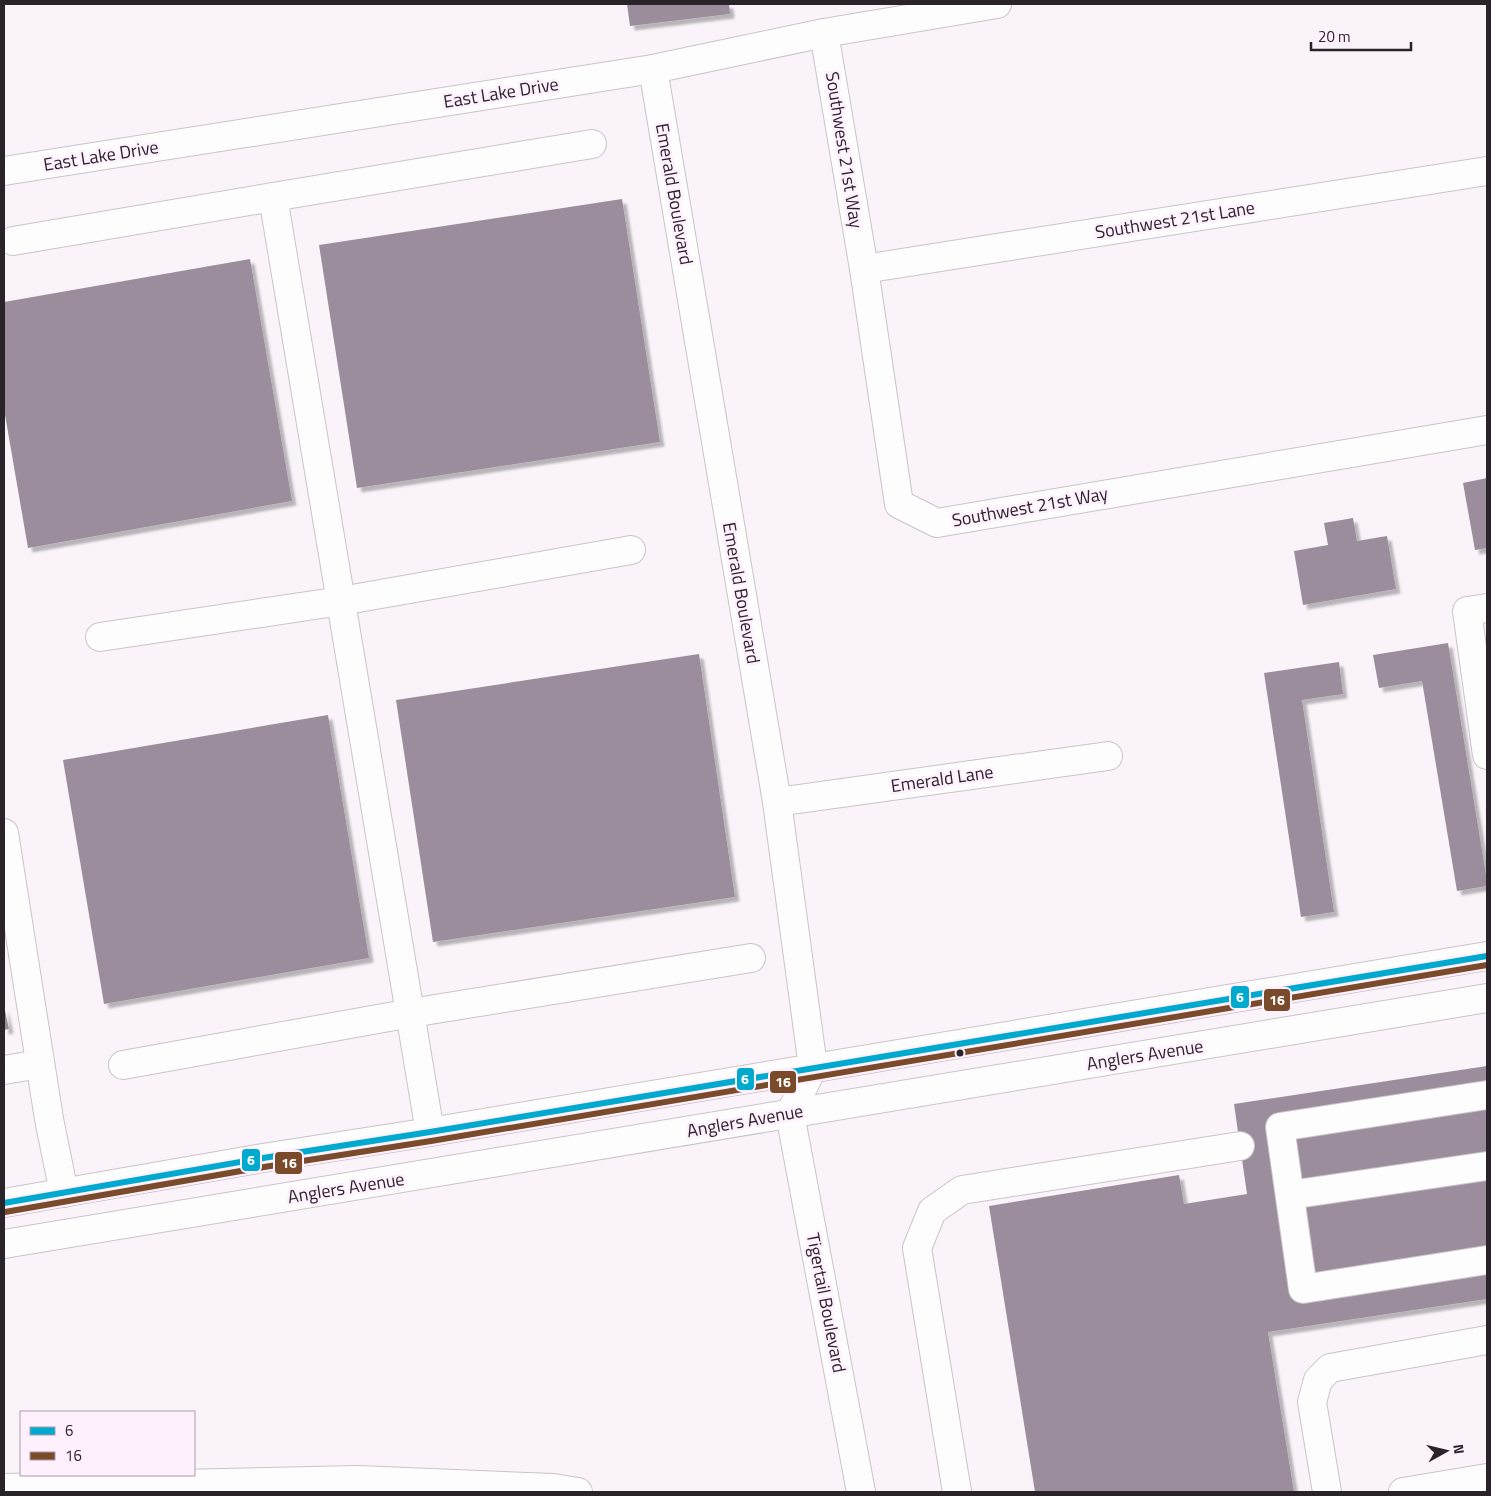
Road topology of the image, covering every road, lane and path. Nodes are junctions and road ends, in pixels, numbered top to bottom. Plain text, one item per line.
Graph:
1 (997, 4) edge
2 (824, 33) junction
3 (653, 69) junction
4 (592, 144) dead end
5 (4, 171) edge
6 (1487, 171) edge
7 (273, 197) junction
8 (13, 241) dead end
9 (864, 269) junction
10 (1487, 430) edge
11 (631, 550) dead end
12 (341, 601) junction
13 (1487, 608) edge
14 (100, 637) dead end
15 (1487, 755) edge
16 (1108, 756) dead end
17 (777, 802) junction
18 (4, 833) edge
19 (1487, 956) edge
20 (751, 958) dead end
21 (1487, 998) edge
22 (411, 1013) junction
23 (40, 1064) junction
24 (123, 1065) dead end
25 (813, 1067) junction
26 (4, 1070) edge
27 (1487, 1095) edge
28 (790, 1114) junction
29 (430, 1132) junction
30 (1240, 1146) dead end
31 (1487, 1166) edge
32 (64, 1193) junction
33 (1290, 1195) junction
34 (4, 1203) edge
35 (4, 1244) edge
36 (1487, 1260) edge
37 (1487, 1340) edge
38 (1487, 1478) edge
39 (4, 1488) edge
40 (212, 1488) edge
41 (578, 1492) edge
42 (861, 1492) edge
43 (957, 1492) edge
44 (1327, 1492) edge
45 (1403, 1492) edge

1 - 2 street, East Lake Drive
2 - 3 street, East Lake Drive
2 - 9 street, Southwest 21st Way
3 - 5 street, East Lake Drive
3 - 17 street, Emerald Boulevard
4 - 7 street
6 - 9 street, Southwest 21st Lane
7 - 8 street
7 - 12 street
9 - 10 street, Southwest 21st Way
11 - 12 street
12 - 14 street
12 - 22 street
13 - 15 street
16 - 17 street, Emerald Lane
17 - 25 street, Emerald Boulevard
18 - 23 street
19 - 25 street
20 - 22 street
21 - 28 street, Anglers Avenue
22 - 24 street
22 - 29 street
23 - 26 street
23 - 32 street
25 - 28 street
25 - 29 street
27 - 33 street
28 - 35 street, Anglers Avenue
28 - 42 street, Tigertail Boulevard
29 - 32 street
30 - 43 street
31 - 33 street
32 - 34 street
33 - 36 street
37 - 44 street
38 - 45 street
39 - 40 street
40 - 41 street

